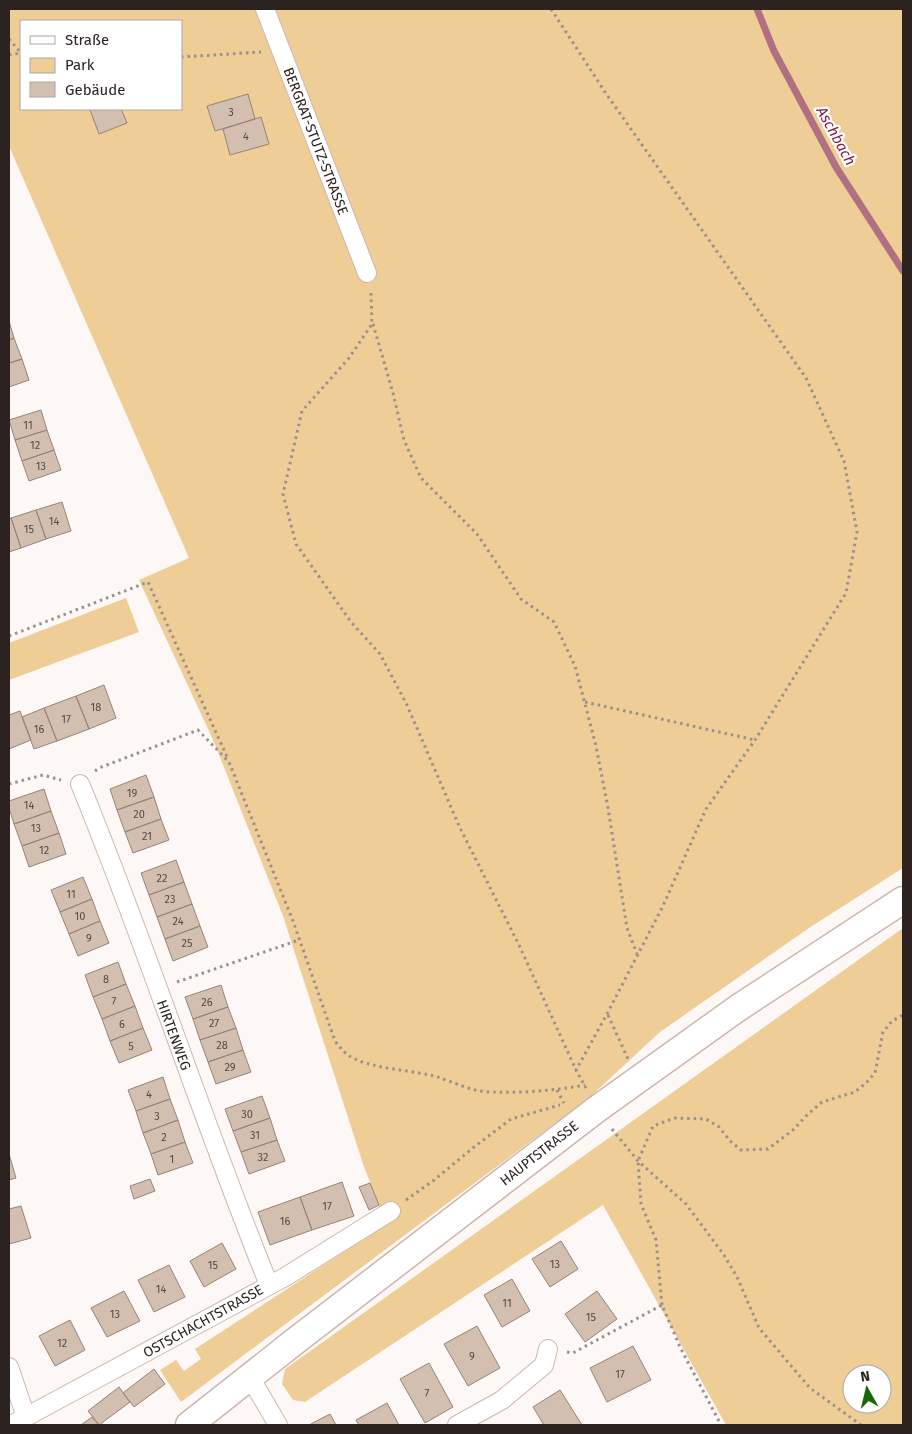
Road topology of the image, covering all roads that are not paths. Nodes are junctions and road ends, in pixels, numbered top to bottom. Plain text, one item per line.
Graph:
1 (265, 9) edge
2 (367, 273) road end
3 (80, 784) road end
4 (903, 900) edge
5 (391, 1211) road end
6 (268, 1285) junction
7 (548, 1349) road end
8 (9, 1367) edge
9 (250, 1377) junction
10 (19, 1421) edge
11 (189, 1425) edge
12 (278, 1425) edge
13 (457, 1425) edge

1 - 2 street, BERGRAT-STUTZ-STRASSE
3 - 6 street, HIRTENWEG
4 - 9 main road, HAUPTSTRASSE
5 - 6 street, OSTSCHACHTSTRASSE
6 - 10 street, OSTSCHACHTSTRASSE
7 - 13 street
8 - 10 street
9 - 11 main road, HAUPTSTRASSE
9 - 12 street

